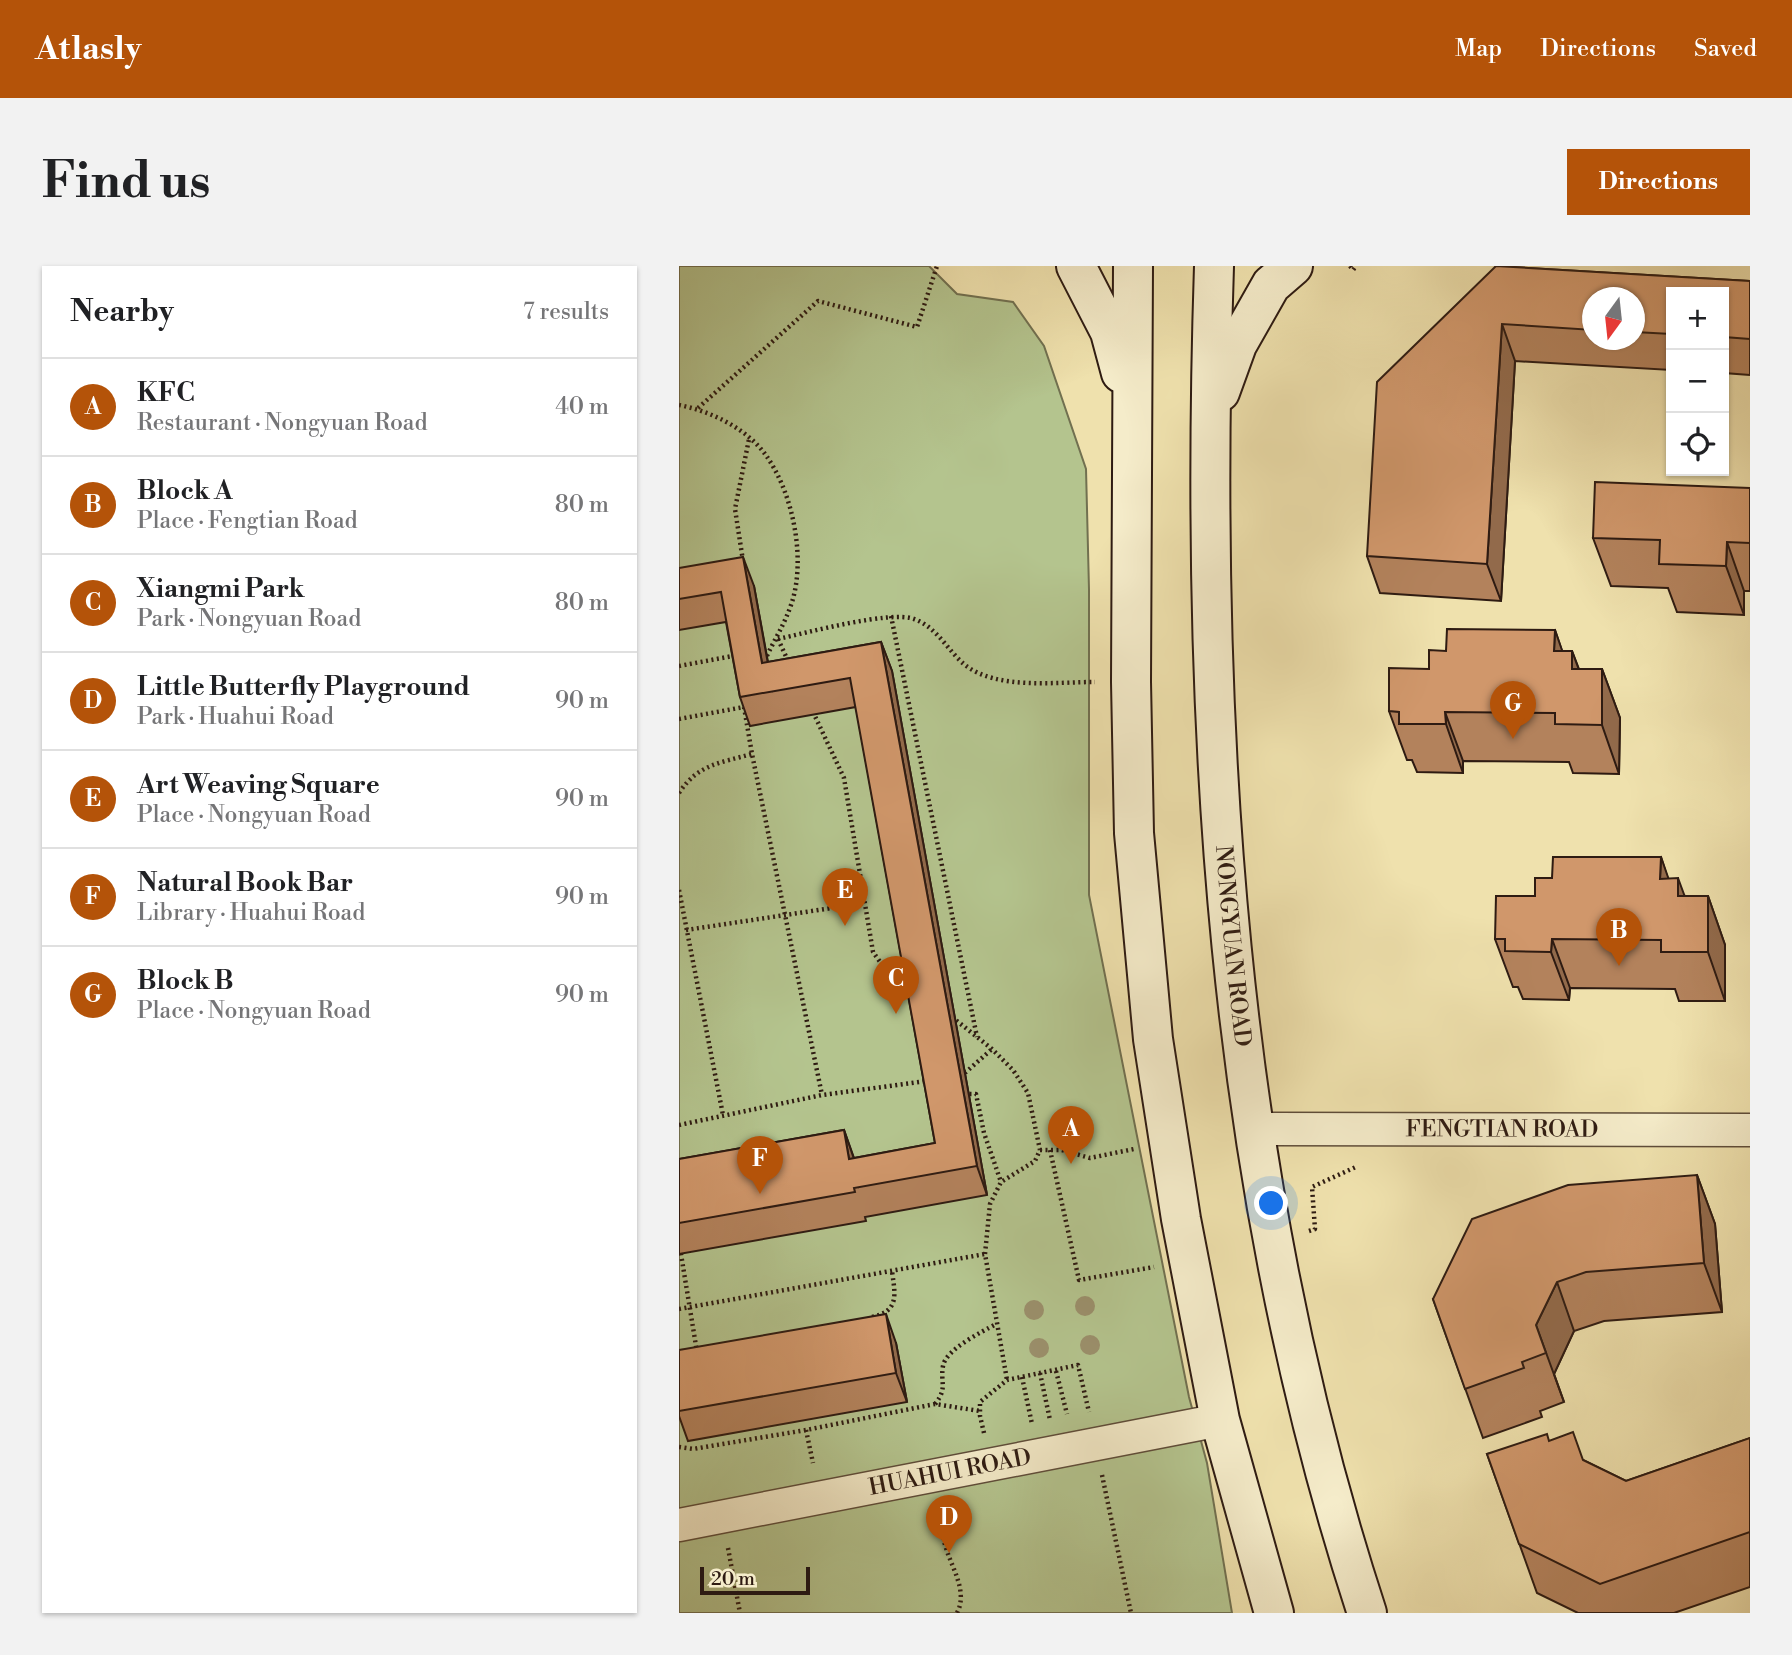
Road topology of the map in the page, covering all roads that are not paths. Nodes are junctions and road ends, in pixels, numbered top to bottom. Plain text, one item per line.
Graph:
1 (1076, 266) edge
2 (1133, 266) edge
3 (1214, 266) edge
4 (1293, 266) edge
5 (1131, 408) junction
6 (1208, 424) junction
7 (1255, 1129) junction
8 (1750, 1130) edge
9 (1220, 1420) junction
10 (679, 1525) edge
11 (1275, 1613) edge
12 (1367, 1613) edge

1 - 5 main road
2 - 5 main road
3 - 6 main road, NONGYUAN ROAD
4 - 6 main road
5 - 9 main road
6 - 7 main road, NONGYUAN ROAD
7 - 8 street, FENGTIAN ROAD
7 - 12 main road, NONGYUAN ROAD
9 - 10 street, HUAHUI ROAD
9 - 11 main road

